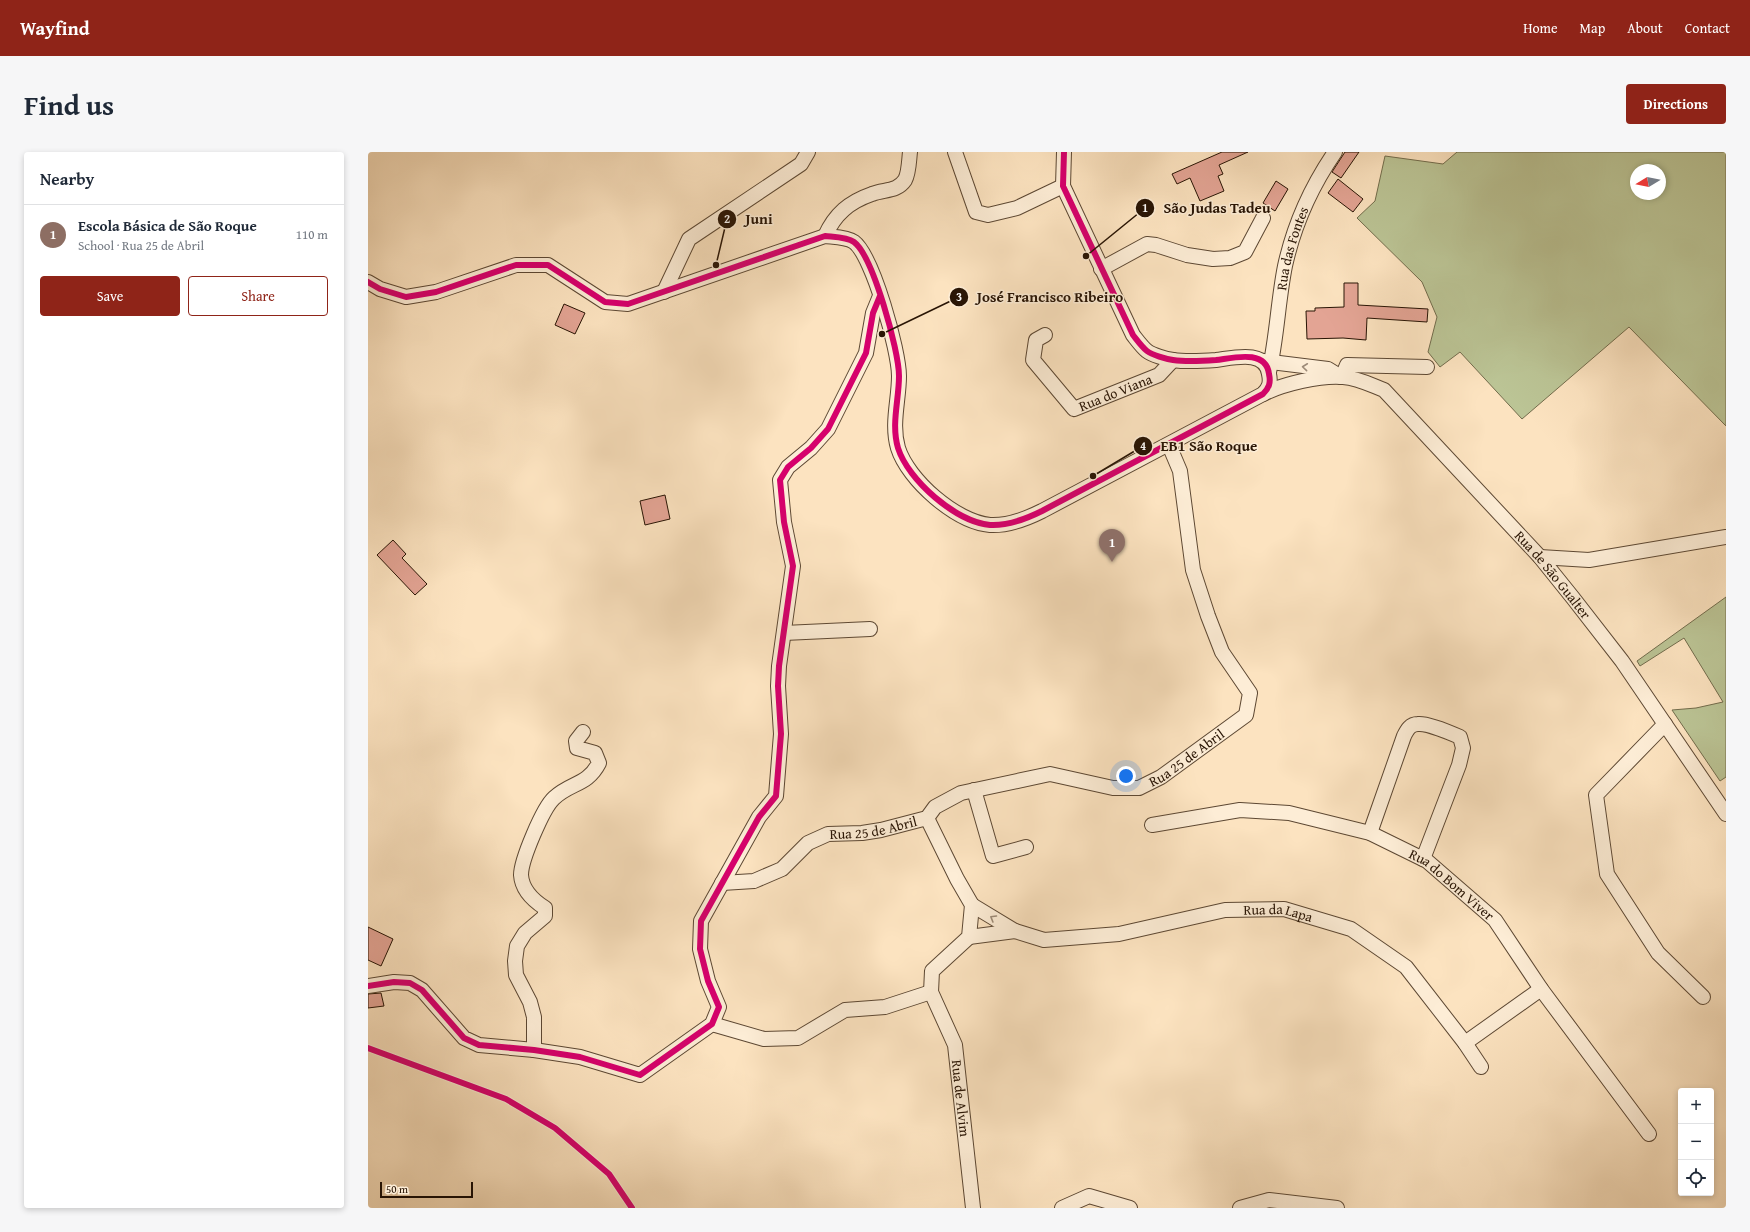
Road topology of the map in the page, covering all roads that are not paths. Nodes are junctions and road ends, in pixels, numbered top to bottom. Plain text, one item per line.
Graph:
1 (808, 152) edge
2 (910, 152) edge
3 (955, 152) edge
4 (1064, 152) edge
5 (1335, 152) edge
6 (1063, 186) junction
7 (1263, 218) dead end
8 (825, 236) junction
9 (1101, 269) junction
10 (368, 282) edge
11 (664, 292) junction
12 (880, 296) junction
13 (1045, 335) dead end
14 (1173, 360) junction
15 (1272, 367) junction
16 (1427, 367) dead end
17 (1342, 377) junction
18 (1169, 445) junction
19 (1726, 536) edge
20 (1540, 557) junction
21 (870, 629) dead end
22 (784, 633) junction
23 (1665, 724) junction
24 (583, 732) dead end
25 (974, 790) junction
26 (1726, 814) edge
27 (927, 818) junction
28 (1152, 826) dead end
29 (1370, 833) junction
30 (1026, 846) dead end
31 (1423, 859) junction
32 (722, 883) junction
33 (972, 905) junction
34 (1015, 931) junction
35 (969, 937) junction
36 (368, 986) edge
37 (1541, 989) junction
38 (930, 992) junction
39 (1703, 997) dead end
40 (712, 1024) junction
41 (1465, 1043) junction
42 (534, 1050) junction
43 (1481, 1067) dead end
44 (1649, 1134) dead end
45 (973, 1208) edge
46 (1062, 1208) edge
47 (1130, 1208) edge
48 (1240, 1208) edge
49 (1337, 1208) edge

1 - 11 street
2 - 8 street
3 - 6 street
4 - 6 street
5 - 15 street, Rua das Fontes
6 - 9 street
7 - 9 street
8 - 11 street
8 - 12 street
9 - 14 street
10 - 11 street
12 - 18 street
12 - 22 street
13 - 14 street, Rua do Viana
14 - 15 street
15 - 17 street, Rua de São Gualter
17 -> 15 street, Rua de São Gualter
15 - 18 street
16 - 17 street
17 - 20 street, Rua de São Gualter
18 - 25 street, Rua 25 de Abril
19 - 20 street
20 - 23 street, Rua de São Gualter
21 - 22 street
22 - 32 street
23 - 26 street, Rua de São Gualter
23 - 39 street
24 - 42 street
25 - 27 street, Rua 25 de Abril
25 - 30 street
27 - 32 street, Rua 25 de Abril
27 - 33 street
28 - 29 street, Rua do Bom Viver
29 - 31 street, Rua do Bom Viver
29 - 31 street
31 - 37 street, Rua do Bom Viver
32 - 40 street
34 -> 33 street
33 - 35 street
34 - 35 street
34 - 41 street, Rua da Lapa
35 - 38 street
36 - 42 street
37 - 41 street
37 - 44 street, Rua do Bom Viver
38 - 40 street
38 - 45 street, Rua de Alvim
40 - 42 street
41 - 43 street, Rua da Lapa
46 - 47 street
48 - 49 street

